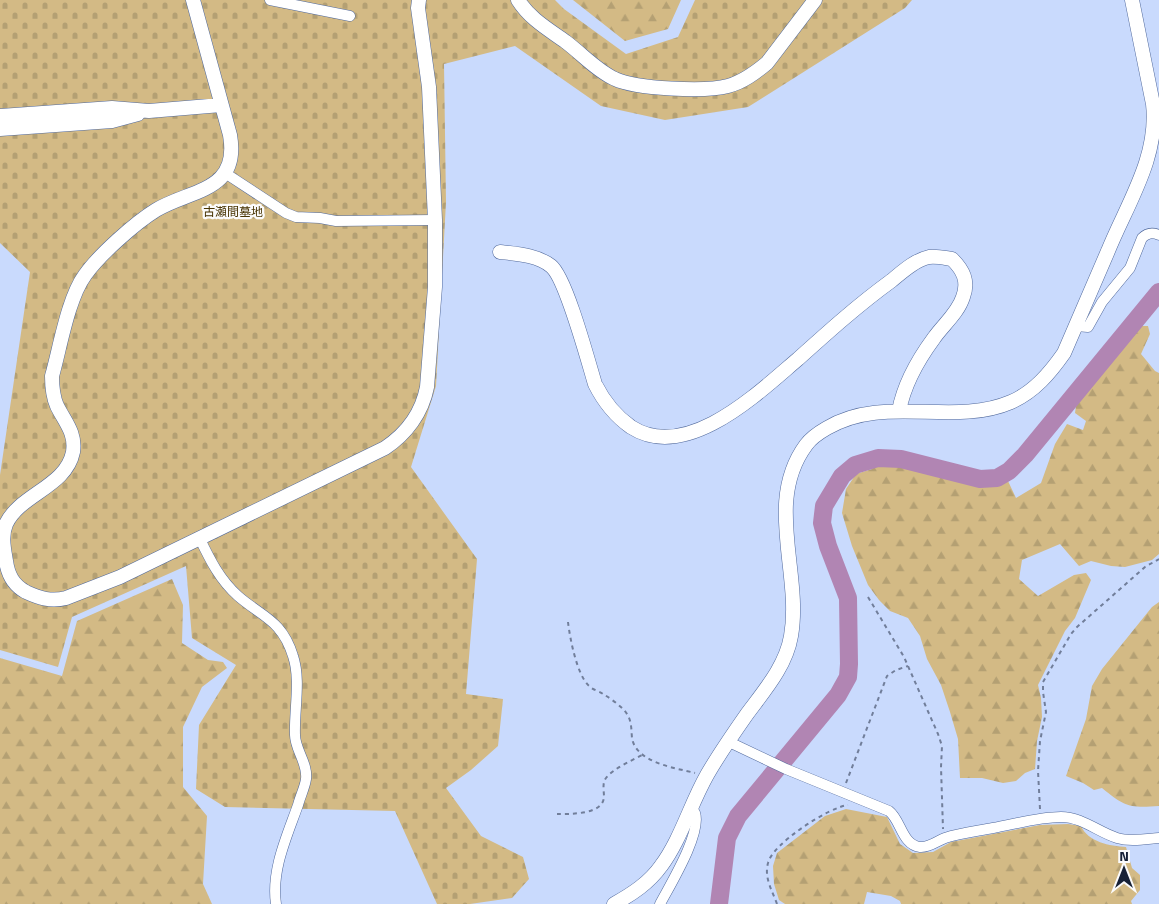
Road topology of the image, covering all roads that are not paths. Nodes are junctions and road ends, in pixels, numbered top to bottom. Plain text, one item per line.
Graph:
1 (193, 0) edge
2 (270, 0) edge
3 (419, 0) edge
4 (518, 0) edge
5 (815, 0) edge
6 (1132, 0) edge
7 (350, 16) dead end
8 (221, 105) junction
9 (148, 111) junction
10 (0, 116) edge
11 (0, 129) edge
12 (225, 173) junction
13 (435, 220) junction
14 (1159, 235) edge
15 (500, 252) dead end
16 (1076, 326) junction
17 (899, 411) junction
18 (200, 539) junction
19 (3, 566) edge
20 (727, 741) junction
21 (691, 807) junction
22 (1159, 838) edge
23 (276, 904) edge
24 (614, 904) edge
25 (660, 904) edge

1 - 8 street
2 - 7 street
3 - 13 street
4 - 5 street
6 - 16 street
8 - 9 street
8 - 12 street
9 - 10 street
9 - 11 street
12 - 13 street
12 - 19 street
13 - 18 street
14 - 16 street
15 - 17 street
16 - 17 street
17 - 20 street
18 - 19 street
18 - 23 street
20 - 21 street
20 - 22 street
21 - 24 street
21 - 25 street

